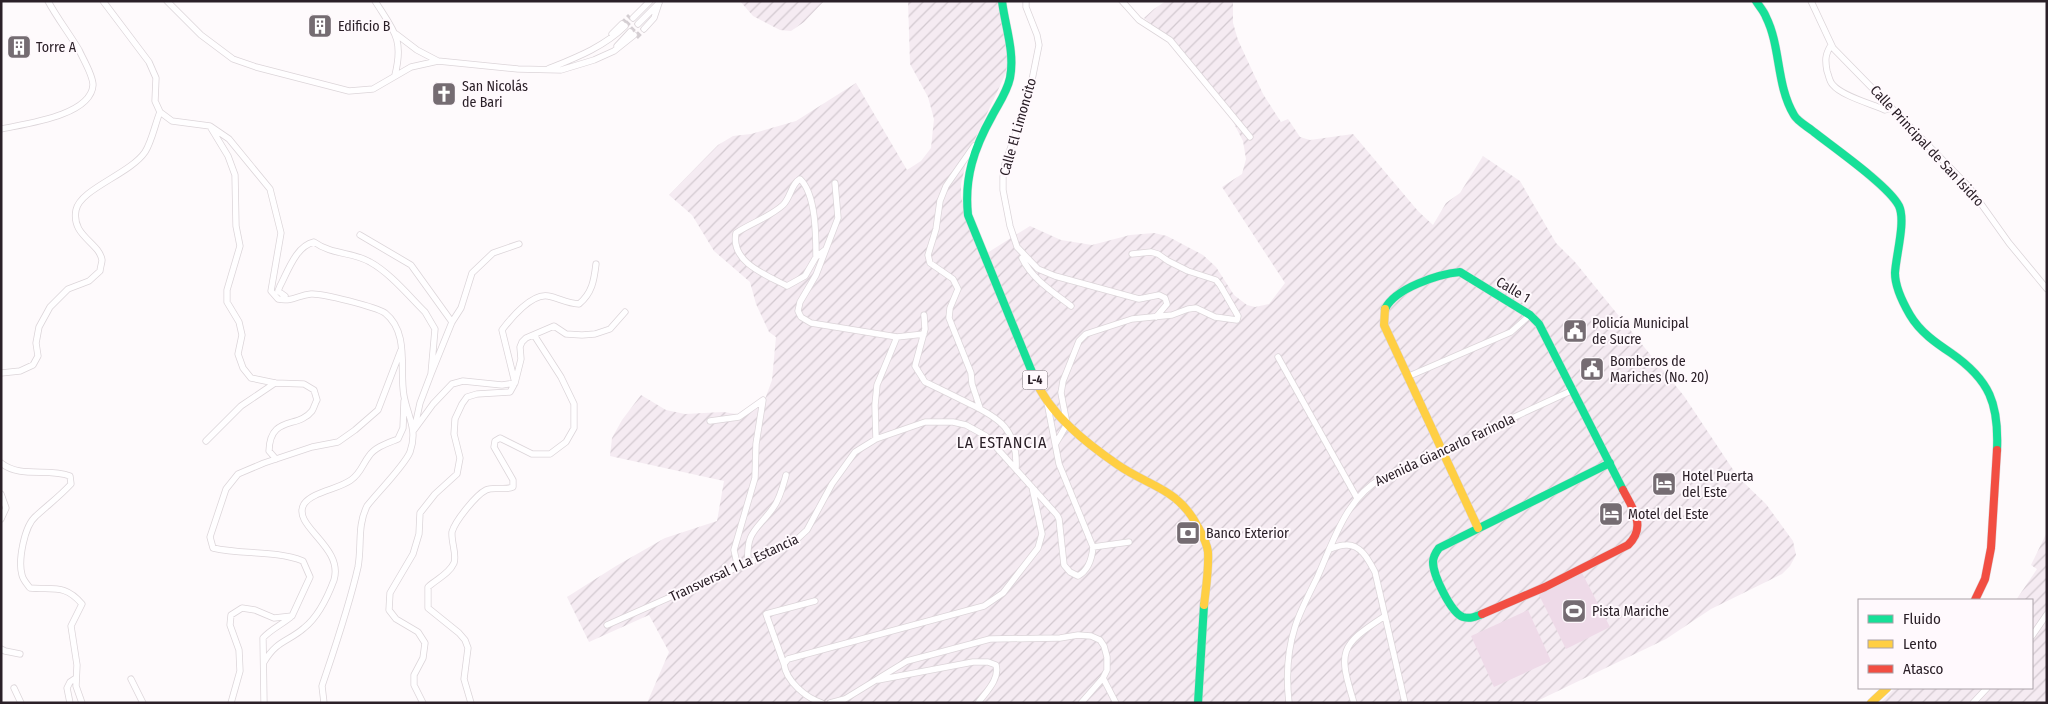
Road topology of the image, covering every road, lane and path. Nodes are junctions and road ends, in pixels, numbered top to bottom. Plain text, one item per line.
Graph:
1 (48, 1) edge
2 (103, 1) edge
3 (167, 1) edge
4 (375, 1) edge
5 (1002, 1) edge
6 (1026, 1) edge
7 (1122, 1) edge
8 (1756, 1) edge
9 (1811, 1) edge
10 (659, 2) edge
11 (648, 3) edge
12 (631, 17) tunnel mouth
13 (623, 25) tunnel mouth
14 (396, 34) junction
15 (633, 35) tunnel mouth
16 (1831, 45) junction
17 (438, 61) junction
18 (546, 69) junction
19 (395, 75) junction
20 (1892, 108) junction
21 (160, 112) junction
22 (210, 126) junction
23 (1, 129) edge
24 (1250, 137) dead end
25 (980, 139) junction
26 (835, 183) dead end
27 (360, 235) dead end
28 (518, 244) dead end
29 (1017, 247) junction
30 (825, 250) junction
31 (1132, 254) dead end
32 (816, 257) junction
33 (596, 264) dead end
34 (2047, 289) edge
35 (285, 296) dead end
36 (1071, 306) dead end
37 (625, 312) dead end
38 (1530, 315) junction
39 (924, 316) dead end
40 (1156, 317) junction
41 (452, 322) junction
42 (924, 334) junction
43 (534, 335) junction
44 (897, 337) junction
45 (401, 349) junction
46 (1278, 356) dead end
47 (1, 373) edge
48 (431, 374) junction
49 (1407, 377) junction
50 (275, 383) junction
51 (515, 383) junction
52 (1573, 390) junction
53 (404, 395) junction
54 (1047, 402) junction
55 (980, 408) junction
56 (710, 421) dead end
57 (1067, 424) junction
58 (414, 430) junction
59 (876, 440) junction
60 (206, 441) dead end
61 (1056, 442) junction
62 (1441, 451) junction
63 (276, 459) junction
64 (1, 463) edge
65 (1610, 463) junction
66 (1016, 469) junction
67 (786, 475) dead end
68 (1032, 487) junction
69 (1, 494) edge
70 (1357, 498) junction
71 (1, 519) edge
72 (1478, 528) junction
73 (1129, 542) dead end
74 (1093, 547) junction
75 (1330, 549) junction
76 (748, 563) junction
77 (738, 568) junction
78 (1975, 599) edge
79 (815, 600) dead end
80 (2047, 614) edge
81 (292, 616) junction
82 (1385, 616) junction
83 (607, 626) dead end
84 (2033, 635) edge
85 (1, 649) edge
86 (20, 654) dead end
87 (264, 662) junction
88 (784, 664) junction
89 (76, 678) junction
90 (1103, 678) junction
91 (131, 679) dead end
92 (875, 680) junction
93 (14, 688) dead end
94 (1886, 689) edge
95 (1985, 689) edge
96 (21, 703) edge
97 (70, 703) edge
98 (82, 703) edge
99 (143, 703) edge
100 (231, 703) edge
101 (264, 703) edge
102 (324, 703) edge
103 (423, 703) edge
104 (471, 703) edge
105 (822, 703) edge
106 (830, 703) edge
107 (978, 703) edge
108 (1081, 703) edge
109 (1116, 703) edge
110 (1198, 703) edge
111 (1288, 703) edge
112 (1354, 703) edge
113 (1405, 703) edge
114 (1871, 703) edge
115 (1973, 703) edge

1 - 23 street
2 - 21 street
3 - 19 street
4 - 14 street
5 - 25 main road, L-4
6 - 29 street, Calle El Limoncito
7 - 24 street
8 - 78 main road
9 - 16 street, Calle Principal de San Isidro
10 - 10 street
11 - 12 street
13 - 18 street
14 - 17 street
14 - 19 street
15 - 18 street
16 - 20 street, Calle Principal de San Isidro
16 - 20 street
17 - 18 street
17 - 19 street
20 - 34 street, Calle Principal de San Isidro
21 - 22 street
21 - 47 street
22 - 45 street
22 - 50 street
25 - 54 main road, L-4
25 - 55 street
26 - 30 street
27 - 41 street
28 - 41 street
29 - 36 street
29 - 40 street, Calle El Limoncito
30 - 32 street
30 - 44 street
31 - 40 street
32 - 32 street
33 - 51 street
35 - 48 street
37 - 43 street
38 - 49 street
38 - 49 main road, Calle 1
38 - 52 main road, Calle 1
39 - 42 street
40 - 57 street
41 - 48 street
42 - 44 street
42 - 55 street
43 - 51 street
43 - 104 street
44 - 59 street
45 - 53 street
45 - 63 street
46 - 70 street
48 - 58 street
49 - 62 main road, Calle 1
50 - 60 street
50 - 63 street
51 - 58 street
51 - 103 street
52 - 62 street, Avenida Giancarlo Farinola
52 - 65 main road, Calle 1
53 - 58 street
53 - 87 street
54 - 57 main road, L-4
54 - 61 street
55 - 66 street
56 - 77 street
57 - 61 street
57 - 110 main road, L-4
58 - 102 street
59 - 66 street, Transversal 1 La Estancia
59 - 76 street, Transversal 1 La Estancia
61 - 74 street
62 - 70 street, Avenida Giancarlo Farinola
62 - 72 main road, Calle 1
63 - 81 street
64 - 89 street
65 - 72 main road, Calle 1
65 - 72 main road, Calle 1
66 - 68 street, Transversal 1 La Estancia
67 - 76 street
68 - 74 street, Transversal 1 La Estancia
68 - 88 street
69 - 71 street
70 - 75 street, Avenida Giancarlo Farinola
73 - 74 street
75 - 82 street
75 - 111 street, Avenida Giancarlo Farinola
76 - 77 street, Transversal 1 La Estancia
77 - 83 street, Transversal 1 La Estancia
79 - 88 street
80 - 84 street
81 - 87 street
81 - 100 street
82 - 112 street
82 - 113 street
85 - 86 street
87 - 101 street
88 - 105 street
89 - 97 street
89 - 98 street
90 - 92 street
90 - 108 street
90 - 109 street
91 - 99 street
92 - 106 street
92 - 107 street
93 - 96 street
94 - 114 main road
95 - 115 street

